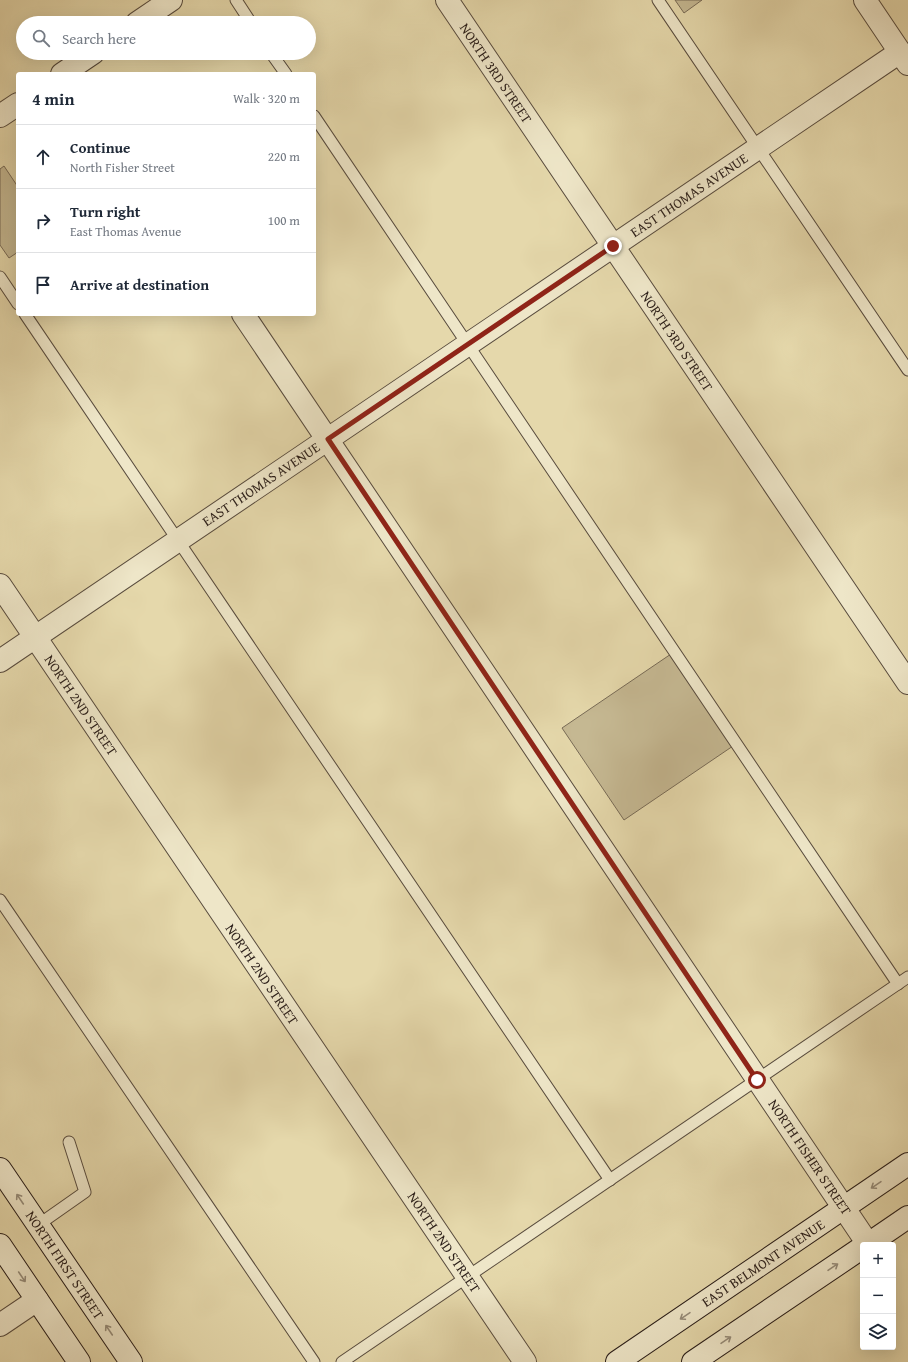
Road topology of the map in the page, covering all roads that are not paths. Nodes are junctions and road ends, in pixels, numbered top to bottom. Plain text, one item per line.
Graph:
1 (171, 0) edge
2 (236, 0) edge
3 (447, 0) edge
4 (658, 0) edge
5 (865, 0) edge
6 (147, 16) edge
7 (246, 16) edge
8 (904, 58) edge
9 (85, 60) edge
10 (276, 60) edge
11 (72, 71) edge
12 (285, 72) edge
13 (16, 105) edge
14 (0, 116) edge
15 (316, 119) edge
16 (758, 148) junction
17 (613, 246) junction
18 (0, 277) edge
19 (16, 301) edge
20 (26, 316) edge
21 (244, 316) edge
22 (468, 344) junction
23 (908, 370) edge
24 (328, 439) junction
25 (178, 541) junction
26 (0, 585) edge
27 (35, 637) junction
28 (0, 661) edge
29 (908, 683) edge
30 (0, 900) edge
31 (908, 977) edge
32 (898, 984) junction
33 (757, 1080) junction
34 (69, 1142) dead end
35 (908, 1164) edge
36 (0, 1168) edge
37 (610, 1180) junction
38 (844, 1207) junction
39 (908, 1217) edge
40 (38, 1225) junction
41 (864, 1242) edge
42 (870, 1242) edge
43 (0, 1245) edge
44 (860, 1249) edge
45 (467, 1277) junction
46 (37, 1300) junction
47 (0, 1325) edge
48 (705, 1359) edge
49 (79, 1362) edge
50 (130, 1362) edge
51 (314, 1362) edge
52 (342, 1362) edge
53 (525, 1362) edge
54 (617, 1362) edge

1 - 6 street
2 - 7 lane
3 - 17 street, NORTH 3RD STREET
4 - 16 lane
5 - 8 street
8 - 16 street, EAST THOMAS AVENUE
9 - 11 street
10 - 12 lane
13 - 14 street
15 - 22 lane
16 - 17 street, EAST THOMAS AVENUE
16 - 23 lane
17 - 22 street, EAST THOMAS AVENUE
17 - 29 street, NORTH 3RD STREET
18 - 19 lane
20 - 25 lane
21 - 24 street, NORTH FISHER STREET
22 - 24 street, EAST THOMAS AVENUE
22 - 32 lane
24 - 25 street, EAST THOMAS AVENUE
24 - 33 street, NORTH FISHER STREET
25 - 27 street, EAST THOMAS AVENUE
25 - 37 lane
26 - 27 street, NORTH 2ND STREET
27 - 28 street, EAST THOMAS AVENUE
27 - 45 street, NORTH 2ND STREET
30 - 51 lane
31 - 32 lane
32 - 33 lane
33 - 37 lane
33 - 38 street, NORTH FISHER STREET
34 - 40 lane
35 -> 38 street, EAST BELMONT AVENUE
40 -> 36 street, NORTH FIRST STREET
37 - 45 lane
38 - 41 street, NORTH FISHER STREET
38 -> 54 street, EAST BELMONT AVENUE
39 - 42 street
50 -> 40 street, NORTH FIRST STREET
43 -> 46 street
48 -> 44 street
45 - 52 lane
45 - 53 street, NORTH 2ND STREET
46 - 47 street
46 - 49 street

